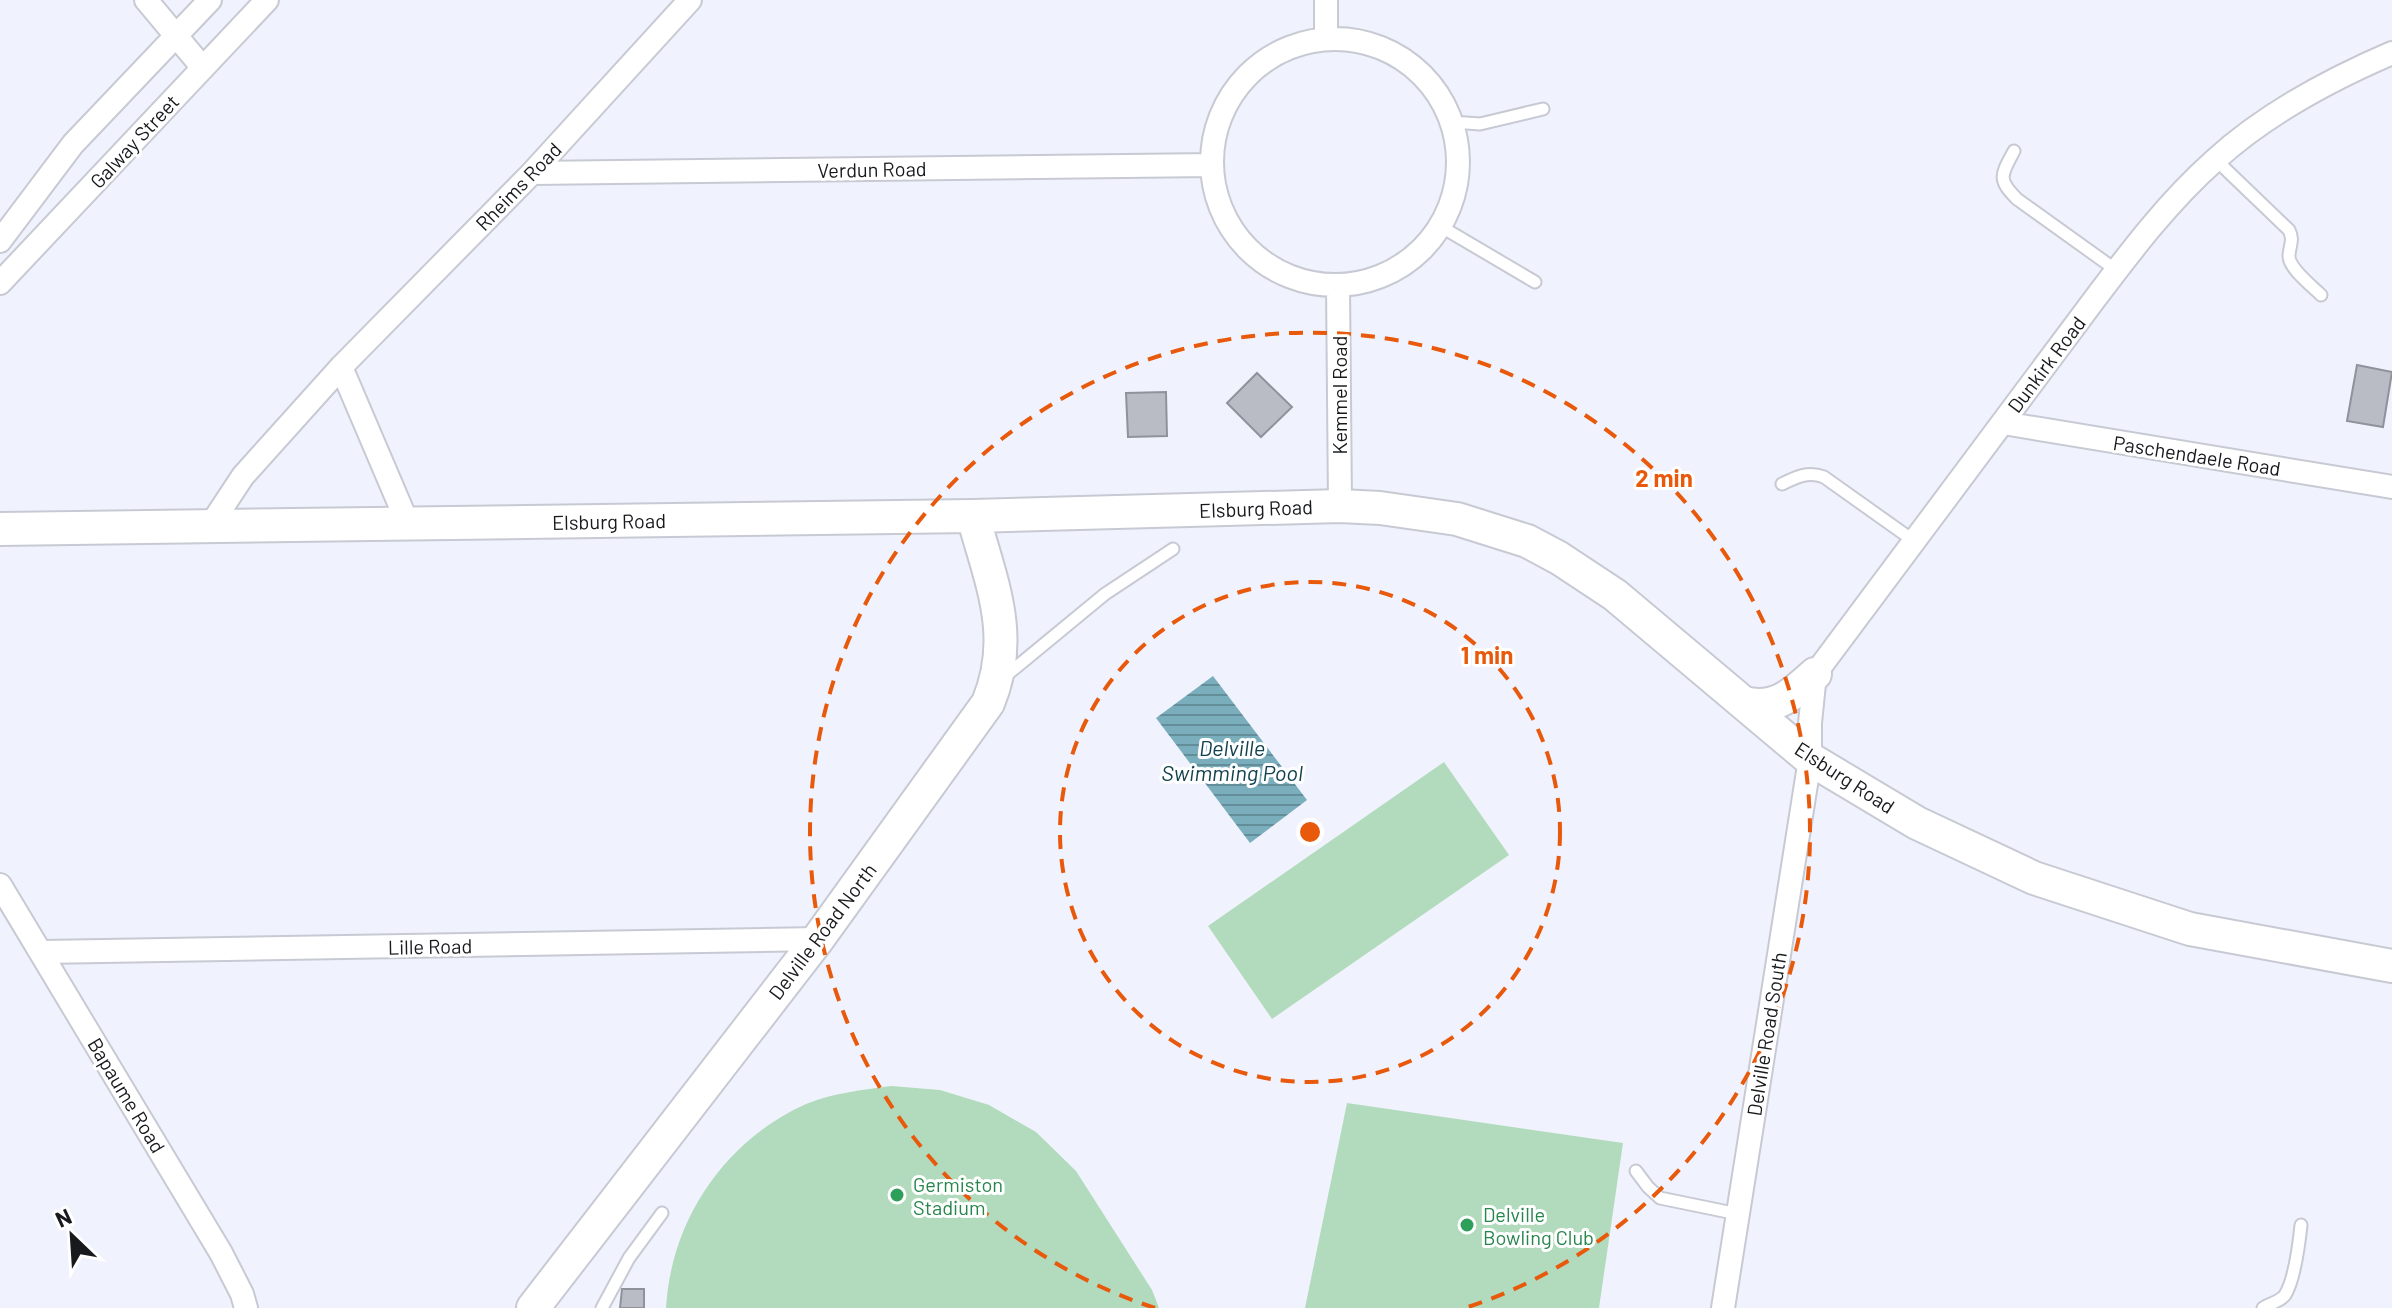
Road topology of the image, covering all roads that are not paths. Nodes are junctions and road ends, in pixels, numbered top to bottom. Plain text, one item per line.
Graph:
1 (146, 0) edge
2 (210, 0) edge
3 (267, 0) edge
4 (690, 0) edge
5 (1326, 0) edge
6 (175, 37) junction
7 (1326, 39) junction
8 (2392, 53) edge
9 (203, 68) junction
10 (1543, 109) dead end
11 (1452, 122) junction
12 (2014, 151) dead end
13 (2215, 159) junction
14 (1212, 165) junction
15 (532, 173) junction
16 (1440, 226) junction
17 (0, 241) edge
18 (2116, 270) junction
19 (1535, 282) dead end
20 (0, 283) edge
21 (1338, 285) junction
22 (2321, 295) dead end
23 (341, 367) junction
24 (2003, 423) junction
25 (1782, 484) dead end
26 (2392, 487) edge
27 (1340, 506) junction
28 (973, 516) junction
29 (408, 524) junction
30 (210, 526) junction
31 (0, 529) edge
32 (1914, 541) junction
33 (1173, 549) dead end
34 (1815, 674) junction
35 (996, 684) junction
36 (1744, 703) junction
37 (1810, 759) junction
38 (3, 897) edge
39 (818, 939) junction
40 (42, 952) junction
41 (2392, 966) edge
42 (1636, 1171) dead end
43 (662, 1213) dead end
44 (1738, 1214) junction
45 (2301, 1225) dead end
46 (246, 1308) edge
47 (533, 1308) edge
48 (602, 1308) edge
49 (1723, 1308) edge
50 (2263, 1308) edge

1 - 6 street
2 - 6 street, Galway Street
3 - 9 street, Galway Street
4 - 15 street, Rheims Road
5 - 7 street
6 - 9 street
6 - 17 street, Galway Street
7 - 11 street
7 - 14 street
8 - 13 street, Dunkirk Road
9 - 20 street, Galway Street
10 - 11 lane
11 - 16 street
12 - 18 lane
13 - 18 street, Dunkirk Road
13 - 22 lane
14 - 15 street, Verdun Road
14 - 21 street
15 - 23 street, Rheims Road
16 - 19 lane
16 - 21 street
18 - 24 street, Dunkirk Road
21 - 27 street, Kemmel Road
23 - 29 street
23 - 30 street, Rheims Road
24 - 26 street, Paschendaele Road
24 - 32 street, Dunkirk Road
25 - 32 lane
27 - 28 main road, Elsburg Road
27 - 36 main road, Elsburg Road
28 - 29 main road, Elsburg Road
28 - 35 main road, Delville Road North
29 - 30 main road, Elsburg Road
30 - 31 main road, Elsburg Road
32 - 34 street, Dunkirk Road
33 - 35 lane
34 - 36 main road
34 - 37 street
35 - 39 main road, Delville Road North
36 - 37 main road, Elsburg Road
37 - 41 main road, Elsburg Road
37 - 44 street, Delville Road South
38 - 40 street, Bapaume Road
39 - 40 street, Lille Road
39 - 47 main road, Delville Road North
40 - 46 street, Bapaume Road
42 - 44 lane
43 - 48 lane
44 - 49 street, Delville Road South
45 - 50 lane

